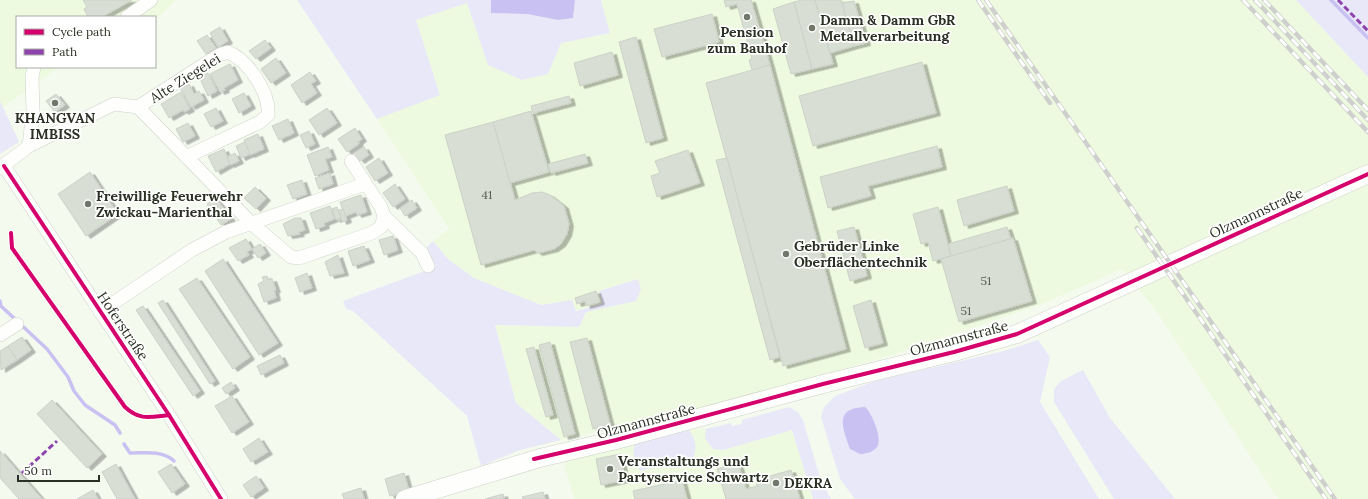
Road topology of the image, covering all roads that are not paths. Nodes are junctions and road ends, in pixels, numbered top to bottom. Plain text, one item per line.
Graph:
1 (151, 0) edge
2 (129, 16) edge
3 (34, 68) edge
4 (138, 107) junction
5 (29, 146) junction
6 (186, 157) junction
7 (351, 161) dead end
8 (2, 167) edge
9 (1368, 174) edge
10 (365, 184) junction
11 (384, 216) junction
12 (252, 224) junction
13 (428, 266) dead end
14 (100, 312) junction
15 (17, 324) dead end
16 (0, 335) edge
17 (221, 499) edge
18 (405, 499) edge

1 - 2 street
3 - 5 street
4 - 5 street, Alte Ziegelei
4 - 6 street
4 - 6 street, Alte Ziegelei
5 - 8 street, Alte Ziegelei
6 - 12 street
7 - 10 street
8 - 14 street, Hoferstraße
9 - 18 main road, Olzmannstraße
10 - 11 street
10 - 12 street
11 - 12 street
11 - 13 street
12 - 14 street
14 - 17 street, Hoferstraße
15 - 16 street

